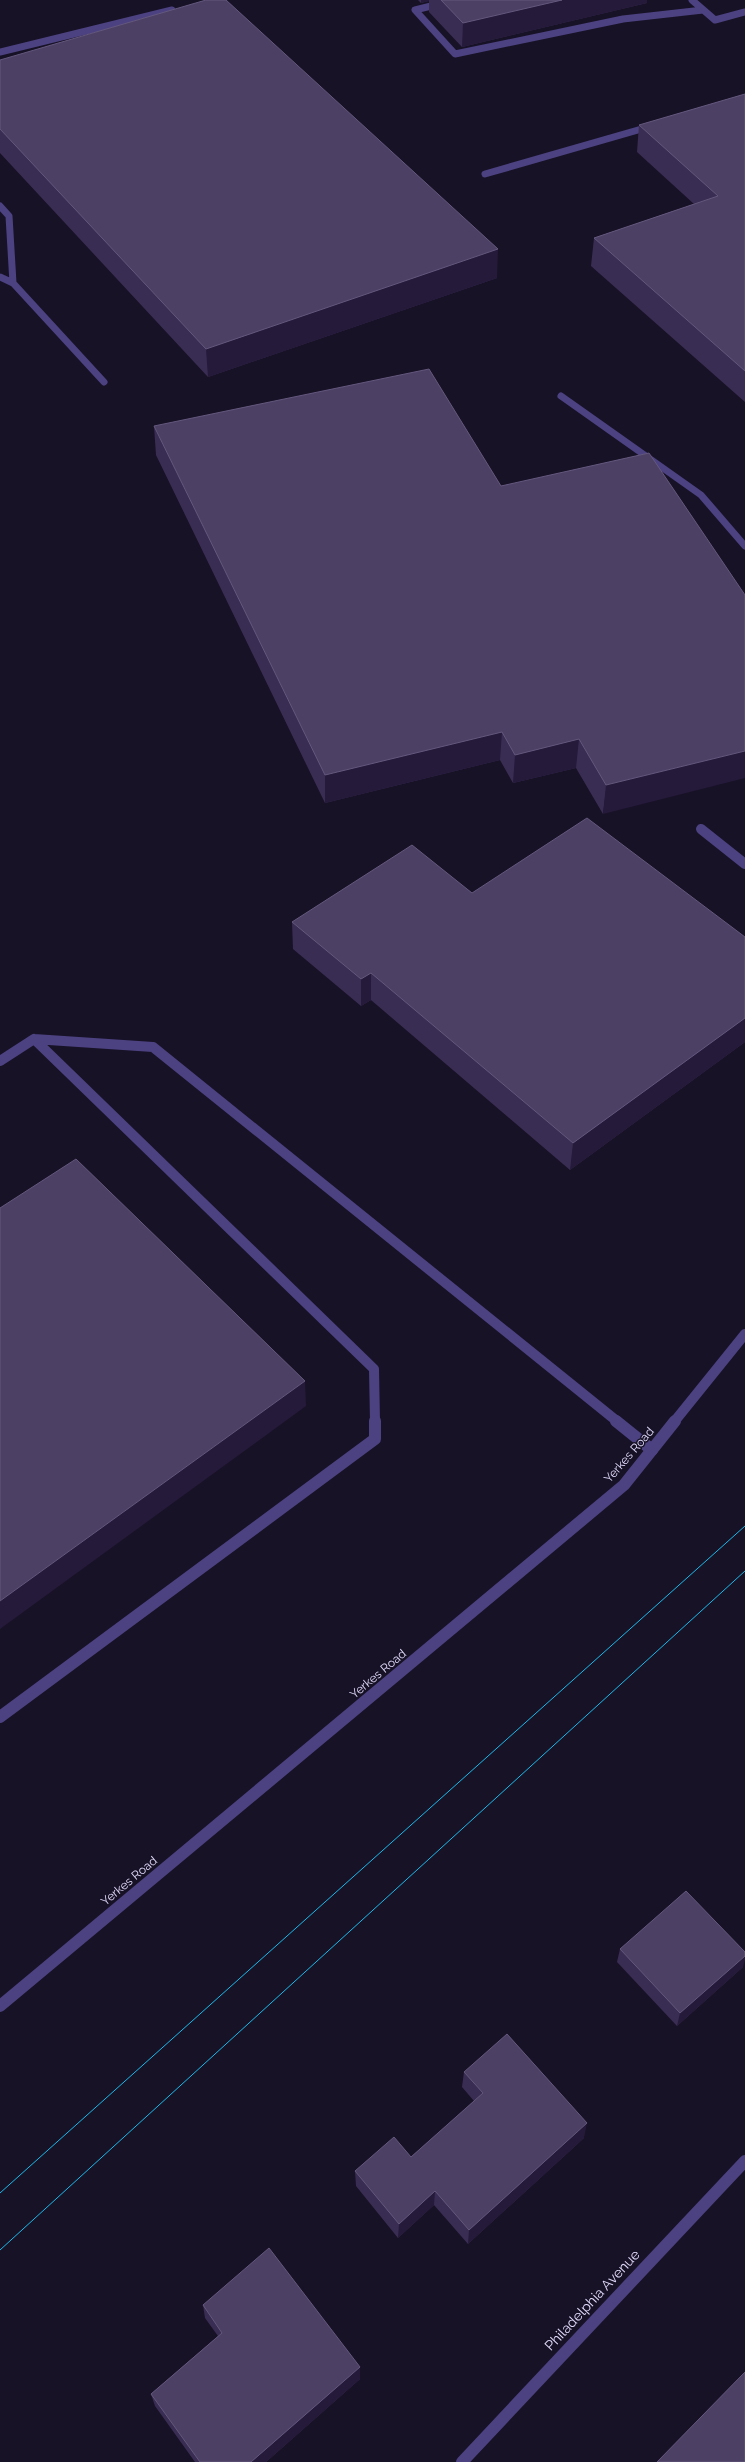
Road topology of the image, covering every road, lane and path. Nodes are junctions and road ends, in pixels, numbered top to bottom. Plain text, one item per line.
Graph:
1 (456, 0) edge
2 (692, 0) edge
3 (172, 10) edge
4 (703, 10) junction
5 (745, 12) edge
6 (0, 52) edge
7 (661, 123) edge
8 (485, 174) dead end
9 (0, 206) edge
10 (0, 277) edge
11 (13, 283) junction
12 (104, 382) dead end
13 (561, 396) dead end
14 (745, 546) edge
15 (701, 829) dead end
16 (745, 864) edge
17 (34, 1039) junction
18 (0, 1061) edge
19 (745, 1334) edge
20 (652, 1450) junction
21 (0, 1718) edge
22 (0, 2006) edge
23 (745, 2161) edge
24 (462, 2462) edge

1 - 4 street
2 - 4 street
3 - 6 street
4 - 5 street
7 - 8 street
9 - 11 street
10 - 11 street
11 - 12 street
13 - 14 street
15 - 16 street
17 - 18 street
17 - 20 street
17 - 21 street
19 - 20 street, Yerkes Road
20 - 22 street, Yerkes Road
23 - 24 street, Philadelphia Avenue

